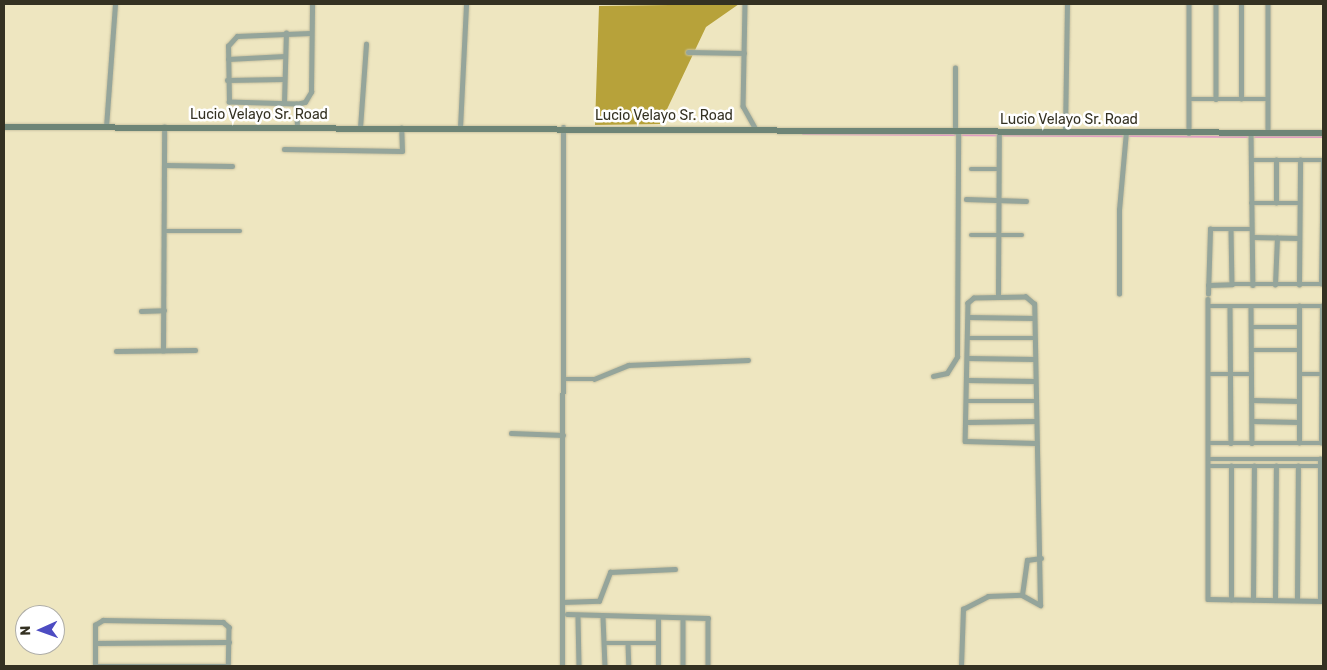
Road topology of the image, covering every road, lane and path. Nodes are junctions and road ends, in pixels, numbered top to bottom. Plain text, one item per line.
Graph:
1 (115, 4) edge
2 (312, 4) edge
3 (466, 4) edge
4 (745, 4) edge
5 (1067, 4) edge
6 (1189, 4) edge
7 (1216, 4) edge
8 (1241, 4) edge
9 (1268, 4) edge
10 (286, 33) junction
11 (310, 33) junction
12 (366, 44) dead end
13 (688, 52) dead end
14 (744, 53) junction
15 (285, 56) junction
16 (228, 59) junction
17 (955, 68) dead end
18 (284, 79) junction
19 (227, 80) junction
20 (1241, 99) junction
21 (1189, 100) junction
22 (1216, 100) junction
23 (1268, 100) junction
24 (284, 103) junction
25 (296, 104) junction
26 (106, 126) junction
27 (4, 127) edge
28 (164, 127) junction
29 (297, 127) junction
30 (360, 128) junction
31 (401, 128) junction
32 (460, 128) junction
33 (563, 128) junction
34 (756, 129) junction
35 (1065, 132) junction
36 (1126, 132) junction
37 (1251, 132) junction
38 (1268, 132) junction
39 (957, 133) junction
40 (1189, 133) junction
41 (1323, 133) edge
42 (999, 134) junction
43 (284, 149) dead end
44 (1252, 160) junction
45 (1276, 160) junction
46 (1300, 160) junction
47 (1323, 160) edge
48 (164, 165) junction
49 (232, 166) dead end
50 (971, 169) dead end
51 (999, 169) junction
52 (966, 199) dead end
53 (999, 200) junction
54 (1026, 200) dead end
55 (1251, 203) junction
56 (1276, 203) junction
57 (1299, 203) junction
58 (1231, 229) junction
59 (1252, 229) junction
60 (164, 231) junction
61 (240, 231) dead end
62 (971, 235) dead end
63 (998, 235) junction
64 (1022, 235) dead end
65 (1253, 237) junction
66 (1277, 238) junction
67 (1299, 238) junction
68 (1232, 284) junction
69 (1299, 284) junction
70 (1322, 284) edge
71 (1208, 285) junction
72 (1254, 285) junction
73 (1275, 285) junction
74 (1119, 294) dead end
75 (998, 297) junction
76 (1208, 306) junction
77 (1230, 306) junction
78 (1251, 306) junction
79 (1300, 306) junction
80 (1323, 306) edge
81 (164, 310) junction
82 (142, 311) dead end
83 (968, 317) junction
84 (1034, 318) junction
85 (1251, 327) junction
86 (1300, 327) junction
87 (968, 338) junction
88 (1034, 338) junction
89 (195, 350) dead end
90 (1251, 350) junction
91 (1299, 350) junction
92 (116, 351) dead end
93 (163, 351) junction
94 (968, 358) junction
95 (1034, 358) junction
96 (748, 360) dead end
97 (1208, 374) junction
98 (1230, 374) junction
99 (1252, 374) junction
100 (1299, 374) junction
101 (1322, 374) edge
102 (933, 376) dead end
103 (563, 378) junction
104 (968, 380) junction
105 (1035, 381) junction
106 (1035, 400) junction
107 (1252, 400) junction
108 (968, 401) junction
109 (1299, 401) junction
110 (1036, 421) junction
111 (1252, 421) junction
112 (967, 422) junction
113 (1299, 422) junction
114 (511, 433) dead end
115 (563, 435) junction
116 (1036, 443) junction
117 (1208, 443) junction
118 (1231, 443) junction
119 (1252, 443) junction
120 (1299, 443) junction
121 (1322, 443) edge
122 (1208, 458) junction
123 (1322, 459) edge
124 (1208, 466) junction
125 (1231, 466) junction
126 (1254, 466) junction
127 (1276, 466) junction
128 (1298, 466) junction
129 (1320, 466) junction
130 (1041, 558) junction
131 (675, 569) dead end
132 (1022, 595) junction
133 (1231, 600) junction
134 (1253, 600) junction
135 (1275, 600) junction
136 (1297, 600) junction
137 (1322, 601) edge
138 (562, 602) junction
139 (567, 614) dead end
140 (578, 617) junction
141 (603, 617) junction
142 (658, 618) junction
143 (683, 618) junction
144 (95, 642) junction
145 (228, 642) junction
146 (604, 643) junction
147 (628, 643) junction
148 (658, 643) junction
149 (95, 666) edge
150 (149, 666) edge
151 (181, 666) edge
152 (203, 666) edge
153 (228, 666) edge
154 (562, 666) edge
155 (579, 666) edge
156 (605, 666) edge
157 (629, 666) edge
158 (658, 666) edge
159 (683, 666) edge
160 (708, 666) edge
161 (961, 666) edge

1 - 26 street
2 - 11 street
3 - 32 street
4 - 14 street
5 - 35 street
6 - 21 street
7 - 22 street
8 - 20 street
9 - 23 street
10 - 11 street
10 - 15 street
10 - 16 street
11 - 25 street
12 - 30 street
13 - 14 street
14 - 34 street
15 - 16 street
15 - 18 street
16 - 19 street
17 - 39 street
18 - 19 street
18 - 24 street
19 - 24 street
20 - 22 street
20 - 23 street
21 - 22 street
21 - 40 street
23 - 38 street
24 - 25 street
25 - 29 street
26 - 27 main road, Lucio Velayo Sr. Road
26 - 28 main road, Lucio Velayo Sr. Road
28 - 29 main road, Lucio Velayo Sr. Road
28 - 48 street
29 - 30 main road, Lucio Velayo Sr. Road
30 - 31 main road, Lucio Velayo Sr. Road
31 - 32 main road, Lucio Velayo Sr. Road
31 - 43 street
32 - 33 main road, Lucio Velayo Sr. Road
33 - 34 main road, Lucio Velayo Sr. Road
33 - 103 street
34 - 39 main road, Lucio Velayo Sr. Road
35 - 36 main road, Lucio Velayo Sr. Road
35 - 42 main road, Lucio Velayo Sr. Road
36 - 40 main road, Lucio Velayo Sr. Road
36 - 74 street
37 - 38 main road, Lucio Velayo Sr. Road
37 - 40 main road, Lucio Velayo Sr. Road
37 - 44 street
38 - 41 main road, Lucio Velayo Sr. Road
39 - 42 main road, Lucio Velayo Sr. Road
39 - 102 street
42 - 51 street
44 - 45 street
44 - 55 street
45 - 46 street
45 - 56 street
46 - 47 street
46 - 57 street
47 - 70 street
48 - 49 street
48 - 60 street
50 - 51 street
51 - 53 street
52 - 53 street
53 - 54 street
53 - 63 street
55 - 56 street
55 - 59 street
56 - 57 street
57 - 67 street
58 - 59 street
58 - 68 street
58 - 71 street
59 - 65 street
60 - 61 street
60 - 81 street
62 - 63 street
63 - 64 street
63 - 75 street
65 - 66 street
65 - 72 street
66 - 67 street
66 - 73 street
67 - 69 street
68 - 71 street
68 - 72 street
69 - 70 street
69 - 73 street
71 - 76 street
72 - 73 street
75 - 83 street
75 - 84 street
76 - 77 street
76 - 97 street
77 - 78 street
77 - 98 street
78 - 79 street
78 - 85 street
79 - 80 street
79 - 86 street
80 - 101 street
81 - 82 street
81 - 93 street
83 - 84 street
83 - 87 street
84 - 88 street
85 - 86 street
85 - 90 street
86 - 91 street
87 - 88 street
87 - 94 street
88 - 95 street
89 - 93 street
90 - 91 street
90 - 99 street
91 - 100 street
92 - 93 street
94 - 95 street
94 - 104 street
95 - 105 street
96 - 103 street
97 - 98 street
97 - 117 street
98 - 99 street
98 - 118 street
99 - 107 street
100 - 101 street
100 - 109 street
101 - 121 street
103 - 115 street
104 - 105 street
104 - 108 street
105 - 106 street
106 - 108 street
106 - 110 street
107 - 109 street
107 - 111 street
108 - 112 street
109 - 113 street
110 - 112 street
110 - 116 street
111 - 113 street
111 - 119 street
112 - 116 street
113 - 120 street
114 - 115 street
115 - 138 street
116 - 130 street
117 - 118 street
117 - 122 street
118 - 119 street
119 - 120 street
120 - 121 street
122 - 123 street
122 - 124 street
123 - 129 street
124 - 125 street
124 - 133 street
125 - 126 street
125 - 133 street
126 - 127 street
126 - 134 street
127 - 128 street
127 - 135 street
128 - 129 street
128 - 136 street
129 - 137 street
130 - 132 street
130 - 132 street
131 - 138 street
132 - 161 street
133 - 134 street
134 - 135 street
135 - 136 street
136 - 137 street
138 - 154 street
139 - 140 street
140 - 141 street
140 - 155 street
141 - 142 street
141 - 146 street
142 - 143 street
142 - 148 street
143 - 159 street
143 - 160 street
144 - 145 street
144 - 145 street
144 - 149 street
145 - 153 street
146 - 147 street
146 - 156 street
147 - 148 street
147 - 157 street
148 - 158 street
149 - 150 street
150 - 151 street
151 - 152 street
152 - 153 street

